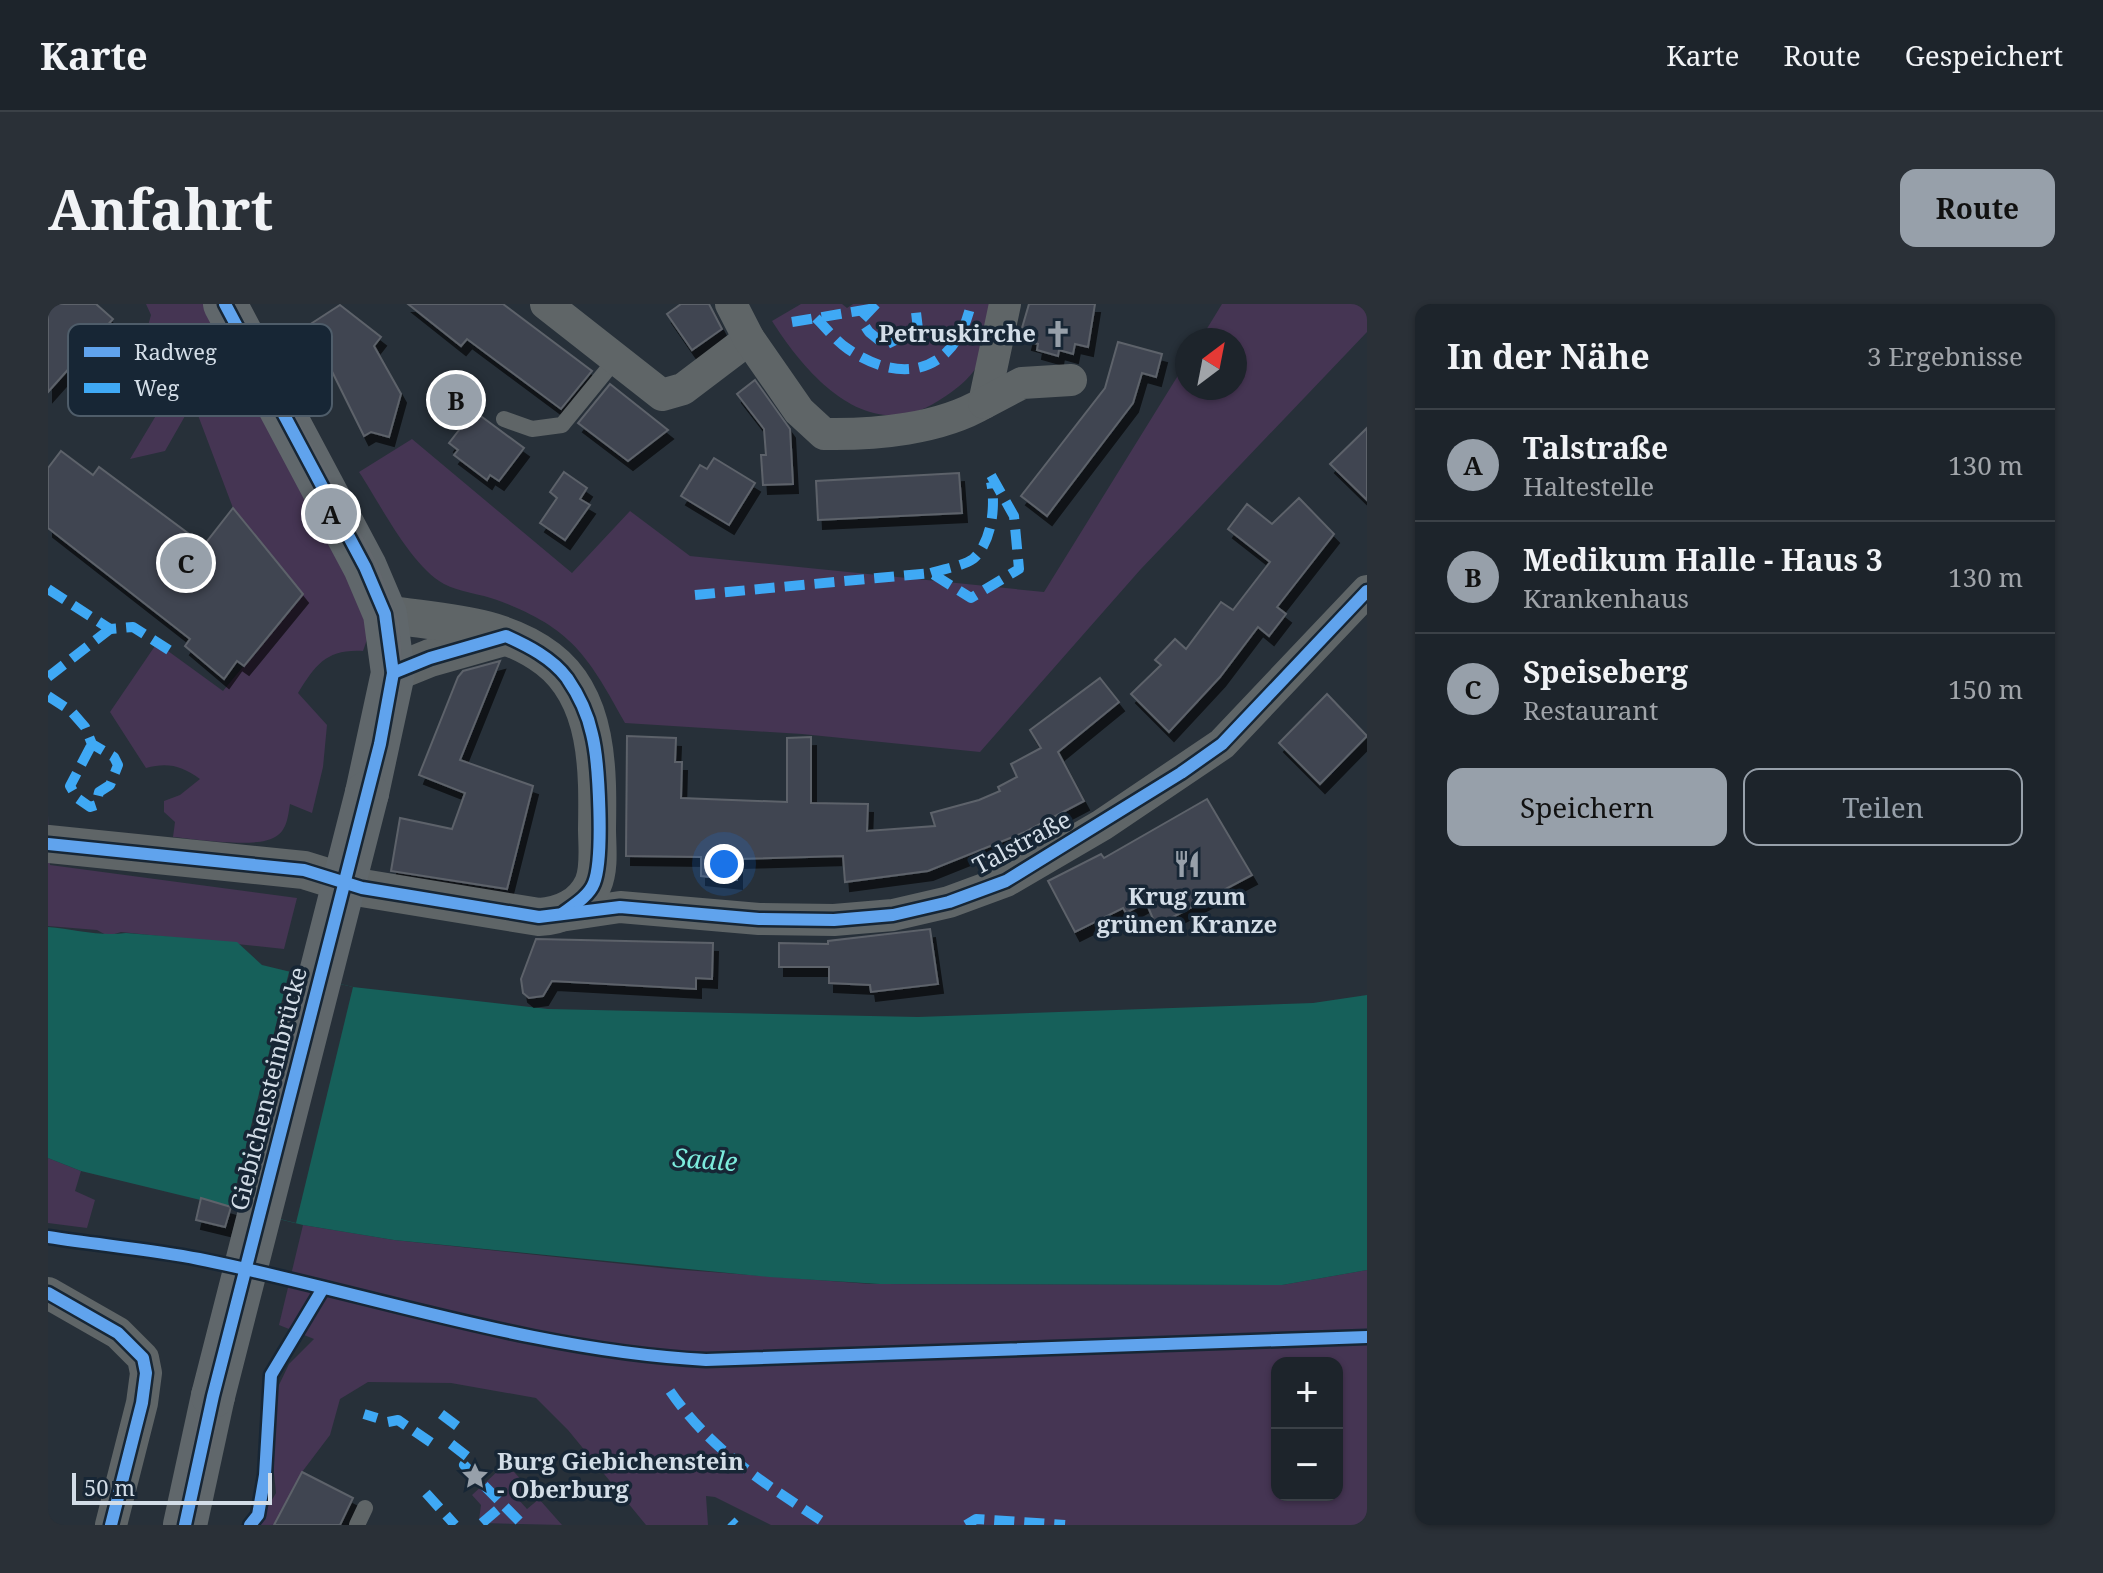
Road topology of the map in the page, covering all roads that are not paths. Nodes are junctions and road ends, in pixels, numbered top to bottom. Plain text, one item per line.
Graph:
1 (225, 304) edge
2 (546, 304) edge
3 (731, 304) edge
4 (1005, 304) edge
5 (236, 324) edge
6 (749, 339) junction
7 (616, 359) junction
8 (1071, 380) dead end
9 (984, 403) junction
10 (285, 416) edge
11 (504, 419) dead end
12 (1367, 591) edge
13 (385, 614) junction
14 (506, 636) junction
15 (393, 673) junction
16 (48, 844) edge
17 (560, 916) junction
18 (48, 1293) edge
19 (365, 1508) dead end
20 (111, 1525) edge
21 (185, 1525) edge
22 (357, 1525) edge

1 - 5 main road, Giebichensteinbrücke
2 - 7 street
3 - 6 street
4 - 9 street
6 - 7 street
6 - 9 street
7 - 11 lane
8 - 9 street
10 - 13 main road, Giebichensteinbrücke
12 - 17 street, Talstraße
13 - 14 street
13 - 15 main road, Giebichensteinbrücke
14 - 15 street
14 - 17 street
15 - 21 main road, Giebichensteinbrücke, bridge
16 - 17 street, Talstraße
18 - 20 street
19 - 22 lane

